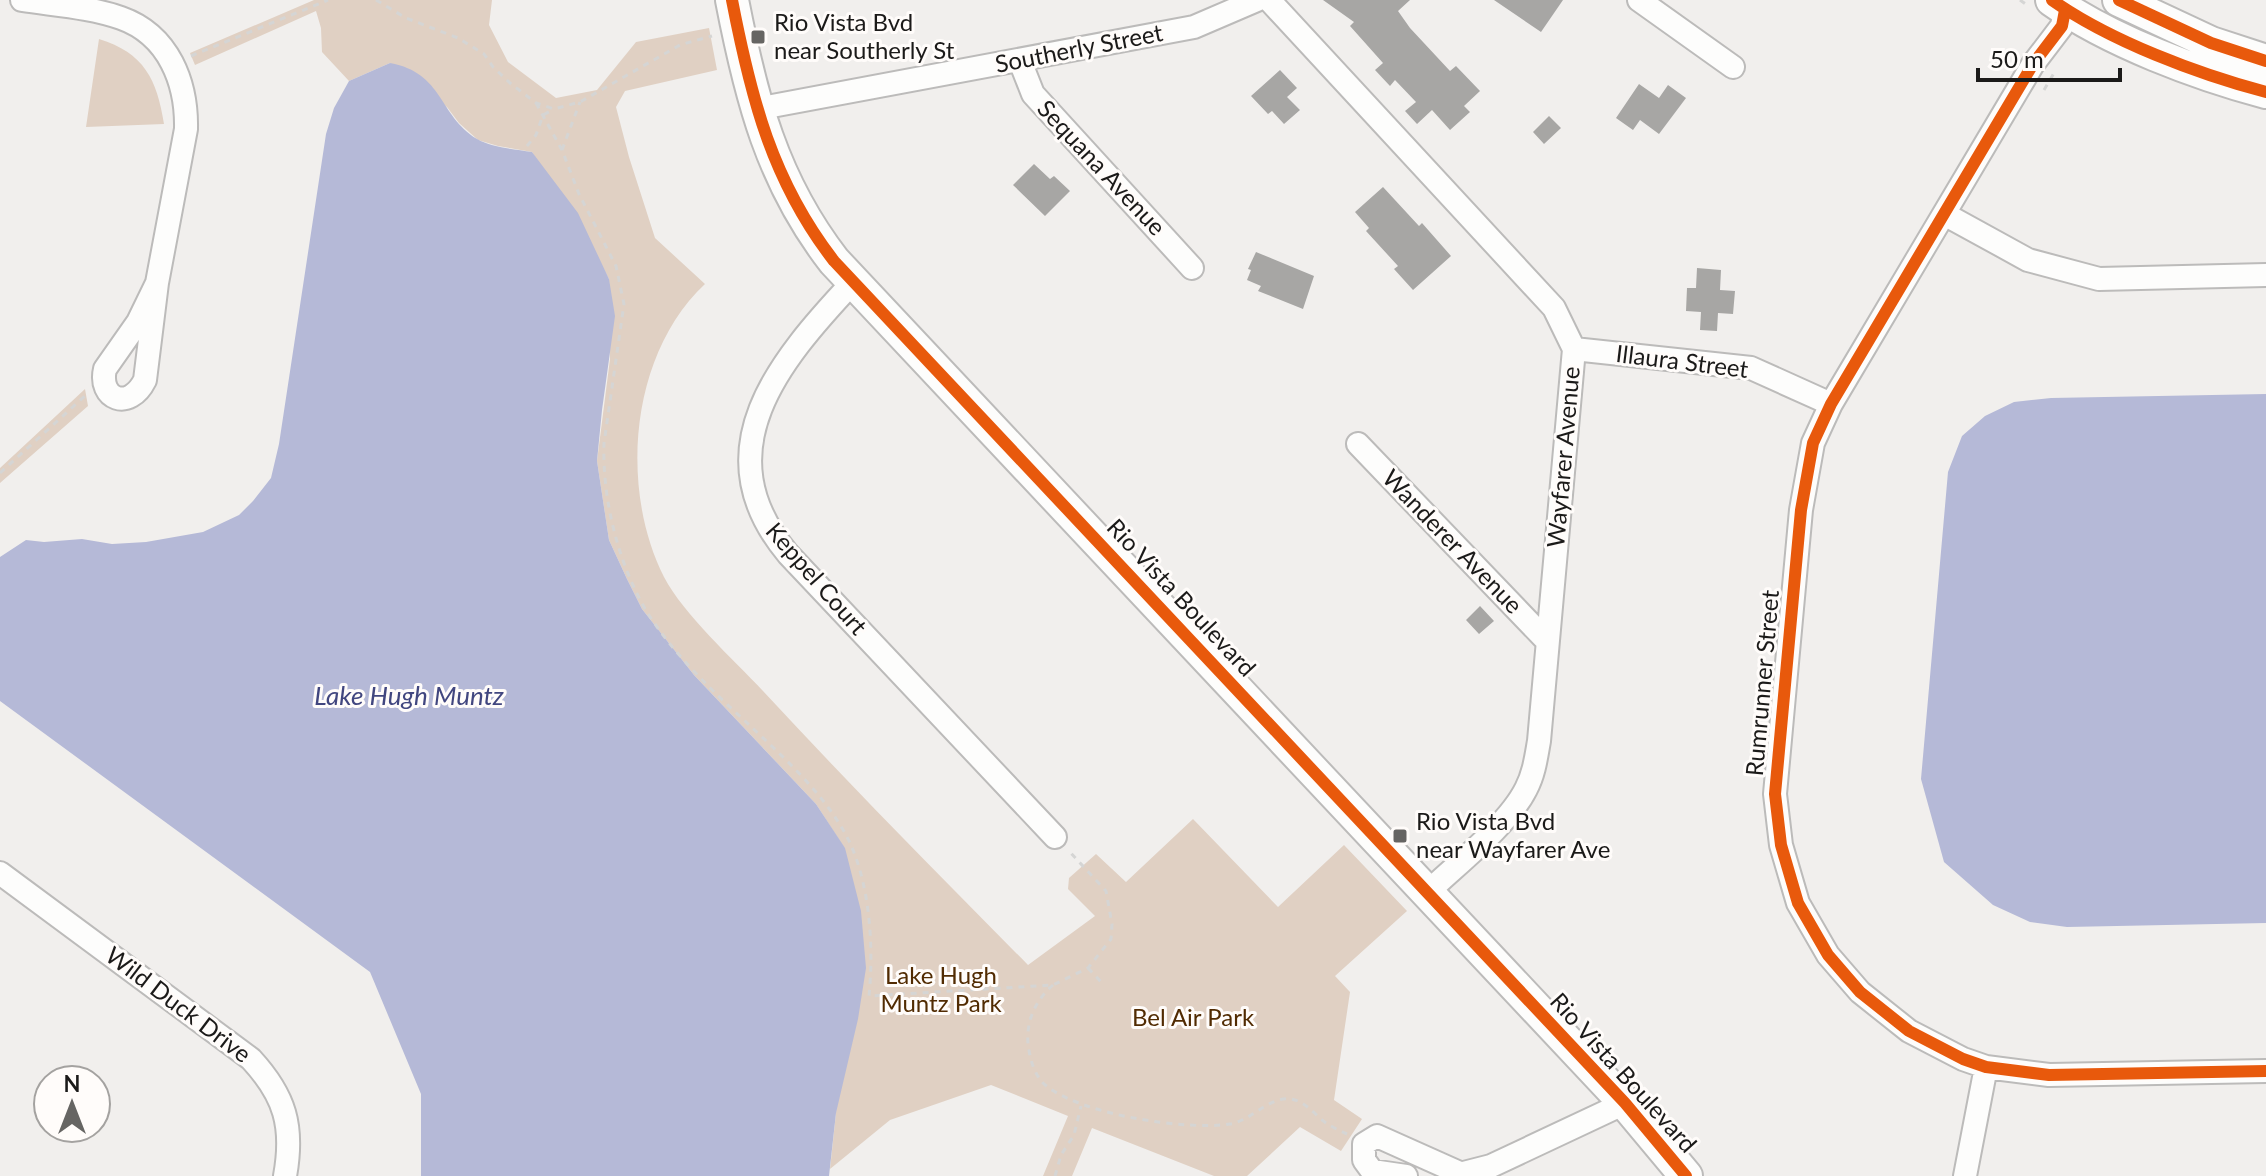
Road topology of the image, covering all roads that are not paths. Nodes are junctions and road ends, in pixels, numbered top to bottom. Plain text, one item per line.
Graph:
1 (22, 0) edge
2 (732, 0) edge
3 (1257, 0) edge
4 (1269, 0) edge
5 (1639, 0) edge
6 (2119, 0) edge
7 (2063, 3) edge
8 (1020, 61) junction
9 (1733, 67) dead end
10 (2263, 76) edge
11 (756, 109) junction
12 (1946, 215) junction
13 (1192, 268) dead end
14 (2266, 275) edge
15 (853, 282) junction
16 (157, 283) junction
17 (1574, 349) junction
18 (1831, 404) junction
19 (1358, 444) dead end
20 (1546, 640) junction
21 (1055, 837) road end
22 (1, 874) edge
23 (1428, 892) junction
24 (1986, 1067) junction
25 (2266, 1071) edge
26 (1625, 1103) junction
27 (1457, 1175) edge
28 (285, 1176) edge
29 (1406, 1176) edge
30 (1686, 1176) edge
31 (1965, 1176) edge

1 - 16 street
2 - 11 street, Rio Vista Boulevard
3 - 8 street, Southerly Street
4 - 17 street, Wayfarer Avenue
5 - 9 street
6 - 10 street
7 - 10 street
7 - 12 street, Rumrunner Street
8 - 11 street, Southerly Street
8 - 13 street, Sequana Avenue
11 - 15 street, Rio Vista Boulevard
12 - 14 street
12 - 18 street, Rumrunner Street
15 - 21 street, Keppel Court
15 - 23 street, Rio Vista Boulevard
16 - 16 street
17 - 18 street, Illaura Street
17 - 20 street, Wayfarer Avenue
18 - 24 street, Rumrunner Street
19 - 20 street, Wanderer Avenue
20 - 23 street, Wayfarer Avenue
22 - 28 street, Wild Duck Drive
23 - 26 street, Rio Vista Boulevard
24 - 25 street, Rumrunner Street
24 - 31 street
26 - 27 street
26 - 30 street, Rio Vista Boulevard
27 - 29 street

